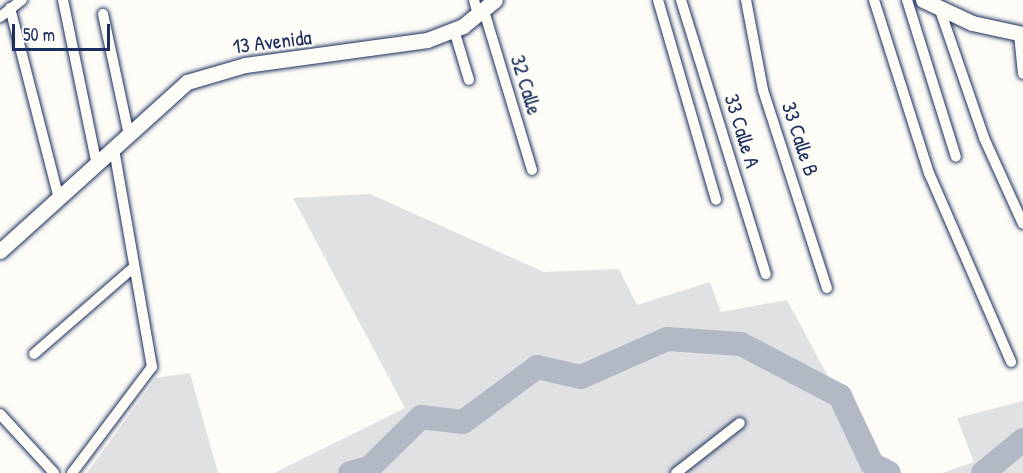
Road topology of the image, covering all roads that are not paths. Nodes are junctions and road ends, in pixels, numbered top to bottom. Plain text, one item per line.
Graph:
1 (22, 0) edge
2 (63, 0) edge
3 (658, 0) edge
4 (681, 0) edge
5 (746, 0) edge
6 (874, 0) edge
7 (907, 0) edge
8 (923, 0) edge
9 (482, 7) edge
10 (939, 7) junction
11 (10, 8) junction
12 (103, 14) dead end
13 (0, 17) edge
14 (454, 30) junction
15 (1021, 34) edge
16 (1023, 74) edge
17 (470, 80) dead end
18 (129, 135) junction
19 (114, 149) junction
20 (956, 157) dead end
21 (97, 165) junction
22 (532, 170) dead end
23 (59, 199) junction
24 (716, 200) dead end
25 (1023, 224) edge
26 (0, 250) edge
27 (133, 268) junction
28 (766, 274) dead end
29 (827, 288) dead end
30 (34, 354) dead end
31 (1011, 362) dead end
32 (0, 414) edge
33 (740, 423) dead end
34 (54, 473) edge
35 (72, 473) edge
36 (676, 473) edge

1 - 11 street
2 - 21 street
3 - 24 street
4 - 28 street, 33 Calle A
5 - 29 street, 33 Calle B
6 - 31 street
7 - 20 street
8 - 10 main road
9 - 14 main road, 13 Avenida
9 - 22 street, 32 Calle
10 - 15 main road
10 - 25 street
11 - 13 street
11 - 23 street
12 - 18 street
14 - 17 street
14 - 18 main road, 13 Avenida
15 - 16 street
18 - 19 main road, 13 Avenida
19 - 21 main road, 13 Avenida
19 - 27 street
21 - 23 main road, 13 Avenida
23 - 26 main road, 13 Avenida
27 - 30 street
27 - 35 street
32 - 34 street
33 - 36 street

